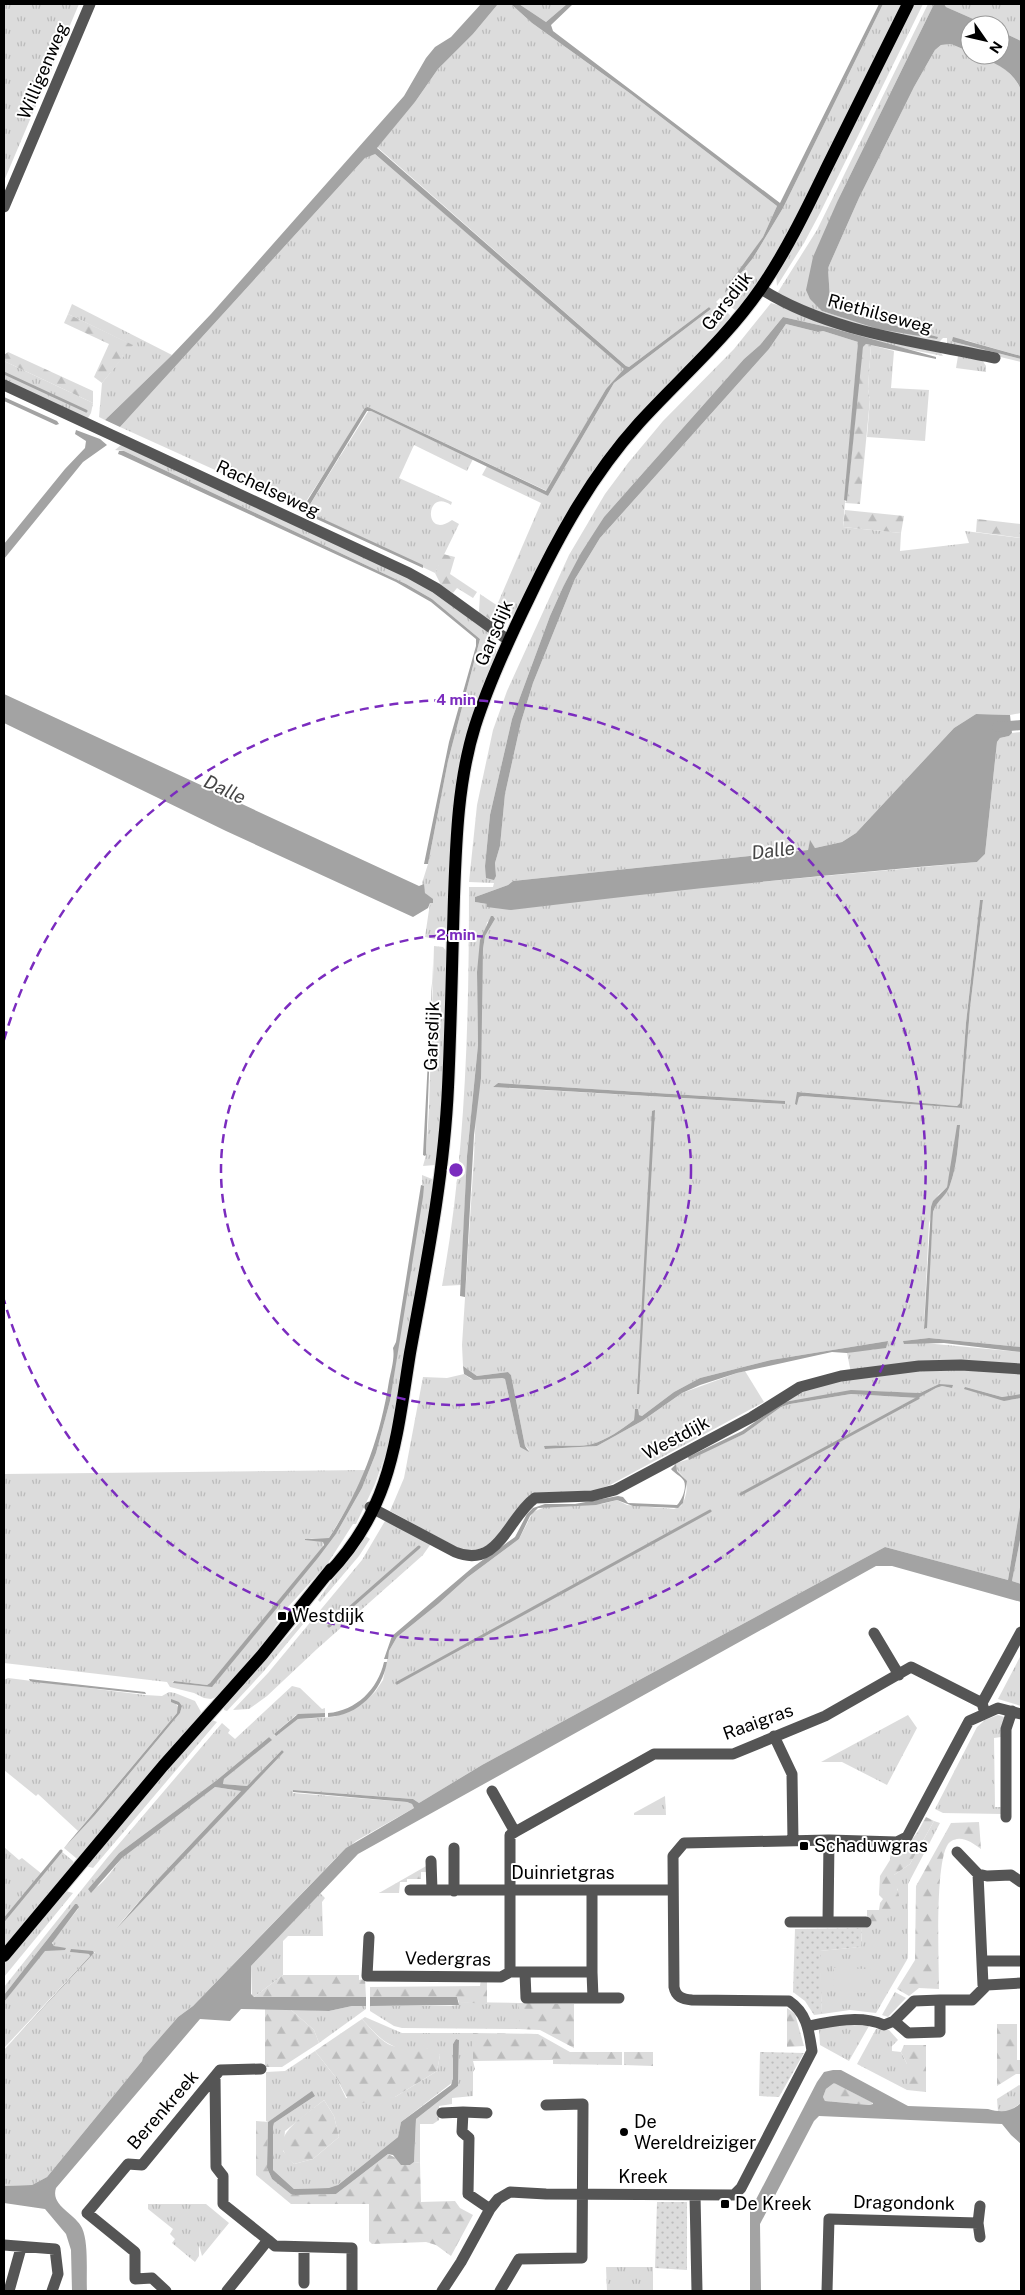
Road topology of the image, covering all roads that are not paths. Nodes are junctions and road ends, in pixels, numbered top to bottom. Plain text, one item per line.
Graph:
1 (90, 4) edge
2 (908, 4) edge
3 (4, 207) edge
4 (761, 289) junction
5 (995, 358) dead end
6 (4, 386) edge
7 (508, 640) junction
8 (1021, 1369) edge
9 (372, 1508) junction
10 (874, 1632) dead end
11 (1021, 1632) edge
12 (899, 1675) junction
13 (984, 1708) junction
14 (1016, 1712) edge
15 (774, 1736) junction
16 (492, 1791) dead end
17 (1006, 1817) dead end
18 (515, 1832) junction
19 (793, 1840) junction
20 (829, 1840) junction
21 (454, 1848) dead end
22 (958, 1852) dead end
23 (432, 1861) dead end
24 (978, 1874) junction
25 (1021, 1882) edge
26 (410, 1890) dead end
27 (432, 1890) junction
28 (674, 1890) junction
29 (454, 1891) junction
30 (510, 1891) junction
31 (592, 1892) junction
32 (790, 1922) dead end
33 (828, 1922) junction
34 (866, 1922) dead end
35 (369, 1937) dead end
36 (4, 1956) edge
37 (1021, 1961) edge
38 (983, 1962) junction
39 (510, 1972) junction
40 (592, 1972) junction
41 (525, 1973) junction
42 (1021, 1983) edge
43 (986, 1985) junction
44 (593, 1998) junction
45 (619, 1998) dead end
46 (940, 2000) junction
47 (894, 2020) junction
48 (809, 2026) junction
49 (261, 2069) dead end
50 (215, 2076) junction
51 (546, 2105) dead end
52 (463, 2112) junction
53 (442, 2113) dead end
54 (487, 2113) dead end
55 (583, 2194) junction
56 (695, 2195) junction
57 (980, 2206) dead end
58 (490, 2209) junction
59 (978, 2223) junction
60 (980, 2237) dead end
61 (268, 2240) junction
62 (4, 2245) edge
63 (304, 2247) junction
64 (21, 2248) junction
65 (304, 2283) dead end
66 (9, 2291) edge
67 (52, 2291) edge
68 (166, 2291) edge
69 (226, 2291) edge
70 (352, 2291) edge
71 (442, 2291) edge
72 (500, 2291) edge
73 (697, 2291) edge
74 (827, 2291) edge

1 - 3 street, Willigenweg
2 - 4 main road, Garsdijk
4 - 5 street, Riethilseweg
4 - 7 main road, Garsdijk
6 - 7 street, Rachelseweg
7 - 9 main road, Garsdijk
8 - 9 street, Westdijk
9 - 36 main road
10 - 12 street
11 - 13 street
12 - 13 street, Raaigras
12 - 15 street, Raaigras
13 - 14 street
13 - 20 street
14 - 17 street
15 - 18 street, Raaigras
15 - 19 street
16 - 18 street
18 - 30 street
19 - 20 street
19 - 28 street
20 - 33 street
21 - 29 street
22 - 24 street
23 - 27 street
24 - 25 street
24 - 38 street
26 - 27 street, Duinrietgras
27 - 29 street, Duinrietgras
28 - 31 street, Duinrietgras
28 - 48 street
29 - 30 street, Duinrietgras
30 - 31 street, Duinrietgras
30 - 39 street
31 - 40 street
32 - 33 street
33 - 34 street
35 - 39 street, Vedergras
37 - 38 street
38 - 43 street
39 - 41 street, Vedergras
40 - 41 street, Vedergras
40 - 44 street
41 - 44 street
42 - 43 street
43 - 46 street
44 - 45 street
46 - 47 street
46 - 47 street
47 - 48 street
48 - 56 street, Kreek
49 - 50 street, Berenkreek
50 - 61 street
50 - 68 street, Berenkreek
51 - 55 street
52 - 53 street
52 - 54 street
52 - 58 street
55 - 56 street, Kreek
55 - 58 street, Kreek
55 - 72 street
56 - 73 street
57 - 59 street
58 - 71 street, Kreek
59 - 60 street
59 - 74 street, Dragondonk
61 - 63 street
61 - 69 street
62 - 64 street
63 - 65 street
63 - 70 street
64 - 66 street
64 - 67 street

